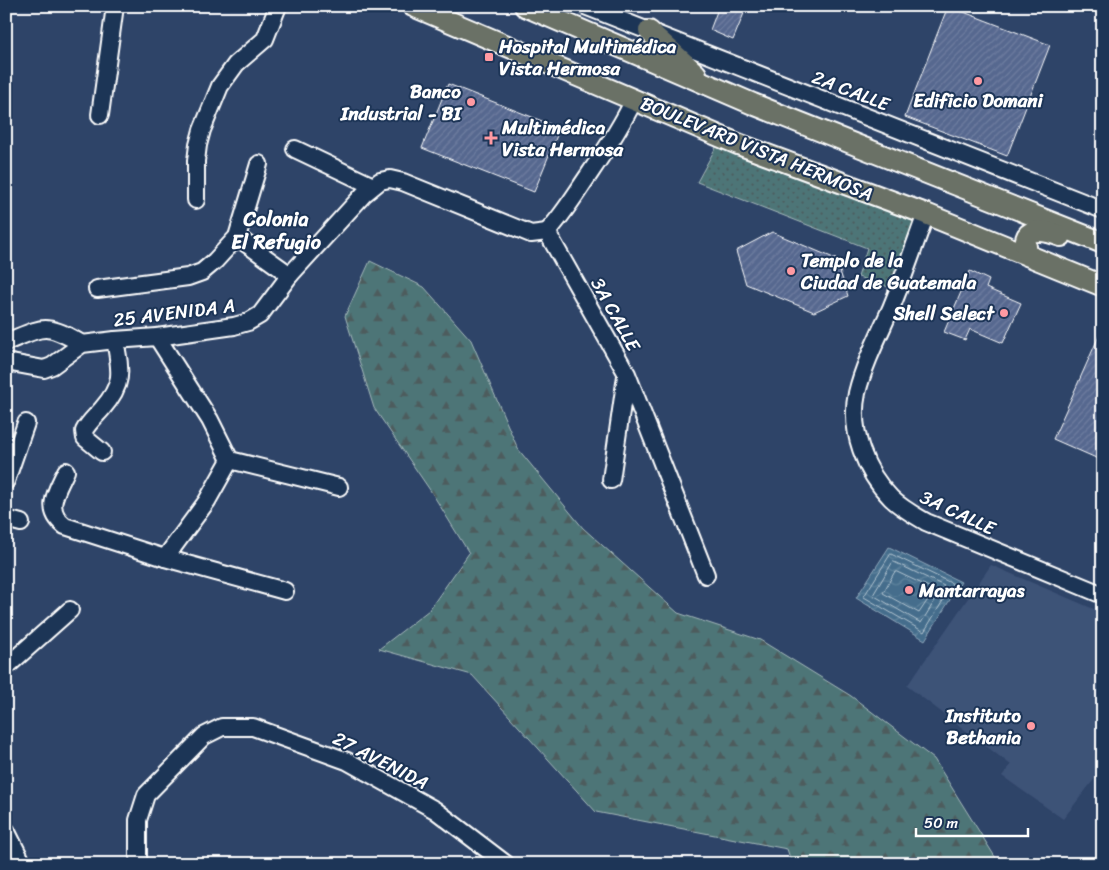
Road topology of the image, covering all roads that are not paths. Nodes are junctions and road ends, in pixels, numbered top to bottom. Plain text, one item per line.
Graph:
1 (115, 6) edge
2 (278, 6) edge
3 (413, 6) edge
4 (525, 6) edge
5 (587, 7) edge
6 (649, 31) junction
7 (709, 85) junction
8 (634, 100) junction
9 (100, 115) dead end
10 (295, 149) dead end
11 (259, 164) dead end
12 (373, 186) junction
13 (196, 200) dead end
14 (1103, 210) edge
15 (926, 214) junction
16 (547, 232) junction
17 (237, 237) junction
18 (1103, 243) edge
19 (1103, 252) edge
20 (1028, 256) junction
21 (290, 275) junction
22 (1103, 286) edge
23 (97, 289) dead end
24 (157, 338) junction
25 (115, 340) junction
26 (6, 342) edge
27 (82, 344) junction
28 (6, 362) edge
29 (627, 374) junction
30 (26, 423) dead end
31 (102, 452) dead end
32 (230, 460) junction
33 (66, 471) dead end
34 (611, 480) dead end
35 (6, 481) edge
36 (340, 487) dead end
37 (165, 558) junction
38 (706, 575) dead end
39 (285, 591) dead end
40 (1103, 595) edge
41 (70, 610) dead end
42 (6, 667) edge
43 (6, 830) edge
44 (24, 864) edge
45 (139, 864) edge
46 (506, 864) edge

1 - 9 street
2 - 13 street
3 - 8 main road, BOULEVARD VISTA HERMOSA
4 - 7 main road, BOULEVARD VISTA HERMOSA
5 - 6 street, 2A CALLE
6 - 7 main road
6 - 14 street, 2A CALLE
7 - 18 main road, BOULEVARD VISTA HERMOSA
8 - 15 main road, BOULEVARD VISTA HERMOSA
8 - 16 street
10 - 12 street
11 - 17 street
12 - 16 street, 25 AVENIDA A
12 - 21 street, 25 AVENIDA A
15 - 20 main road, BOULEVARD VISTA HERMOSA
15 - 40 street, 3A CALLE
16 - 29 street, 3A CALLE
17 - 21 street
17 - 23 street
19 - 20 main road
20 - 22 main road, BOULEVARD VISTA HERMOSA
21 - 24 street, 25 AVENIDA A
24 - 25 street, 25 AVENIDA A
24 - 32 street
25 - 27 street, 25 AVENIDA A
25 - 31 street
26 - 27 street
27 - 28 street
29 - 34 street
29 - 38 street, 3A CALLE
30 - 35 street
32 - 36 street
32 - 37 street
33 - 37 street
37 - 39 street
41 - 42 street
43 - 44 street
45 - 46 street, 27 AVENIDA

